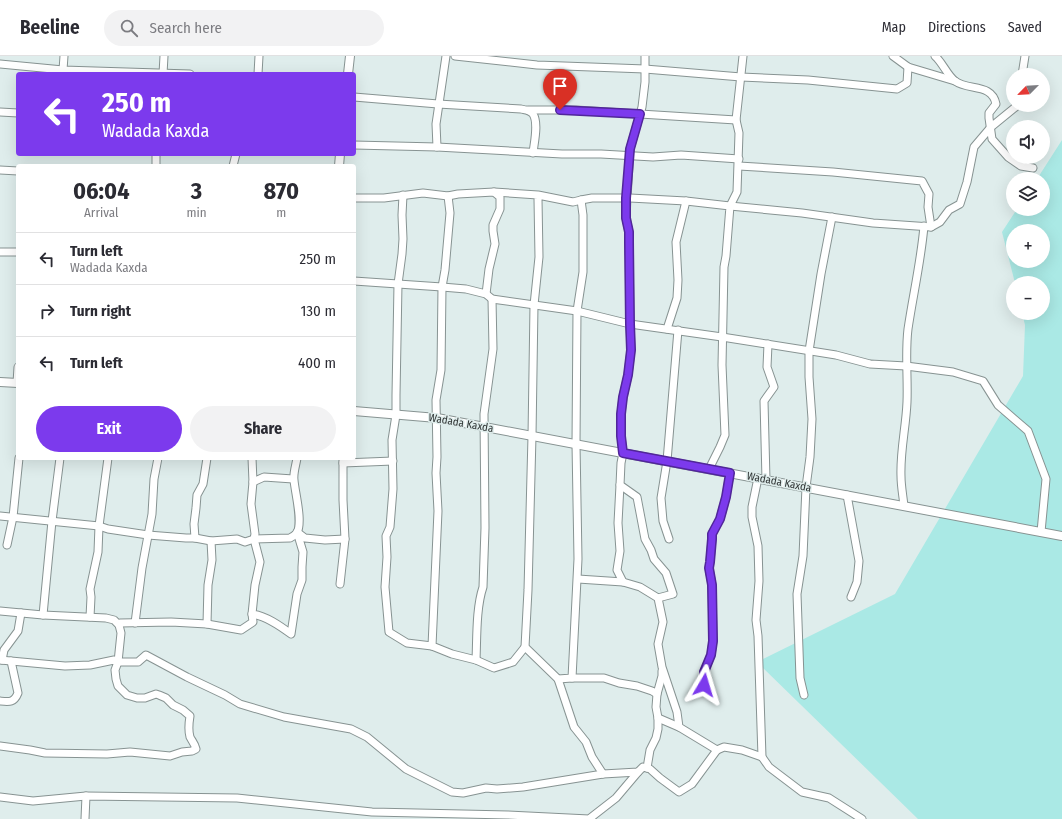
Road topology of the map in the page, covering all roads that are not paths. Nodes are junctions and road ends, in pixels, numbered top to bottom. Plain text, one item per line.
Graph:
1 (64, 56) edge
2 (164, 56) edge
3 (259, 56) edge
4 (350, 56) edge
5 (446, 56) edge
6 (455, 56) edge
7 (645, 56) edge
8 (743, 56) edge
9 (893, 56) edge
10 (1026, 56) edge
11 (938, 57) edge
12 (0, 64) edge
13 (908, 67) junction
14 (1023, 68) edge
15 (645, 69) junction
16 (65, 71) edge
17 (114, 72) edge
18 (163, 72) edge
19 (258, 72) edge
20 (348, 72) edge
21 (741, 77) junction
22 (955, 81) junction
23 (356, 97) edge
24 (438, 104) junction
25 (528, 110) junction
26 (0, 112) edge
27 (1009, 112) edge
28 (16, 113) edge
29 (640, 114) junction
30 (736, 120) junction
31 (990, 128) junction
32 (356, 144) edge
33 (437, 147) junction
34 (533, 153) junction
35 (630, 156) junction
36 (739, 163) junction
37 (1033, 168) dead end
38 (0, 170) edge
39 (16, 171) edge
40 (494, 192) junction
41 (403, 195) junction
42 (538, 195) junction
43 (448, 196) junction
44 (356, 198) edge
45 (626, 198) junction
46 (581, 200) junction
47 (686, 201) junction
48 (730, 206) junction
49 (832, 217) junction
50 (927, 227) junction
51 (0, 252) edge
52 (16, 252) edge
53 (356, 280) edge
54 (398, 284) junction
55 (442, 287) junction
56 (489, 296) junction
57 (534, 305) junction
58 (577, 311) junction
59 (630, 324) junction
60 (667, 329) junction
61 (678, 330) junction
62 (722, 337) junction
63 (768, 344) junction
64 (809, 351) junction
65 (906, 366) junction
66 (0, 382) edge
67 (16, 383) edge
68 (356, 411) edge
69 (396, 415) junction
70 (437, 418) junction
71 (484, 427) junction
72 (532, 436) junction
73 (576, 444) junction
74 (623, 453) junction
75 (19, 460) edge
76 (60, 460) edge
77 (108, 460) edge
78 (158, 460) edge
79 (207, 460) edge
80 (252, 460) edge
81 (297, 460) edge
82 (343, 461) edge
83 (393, 461) junction
84 (667, 461) junction
85 (709, 469) junction
86 (730, 473) junction
87 (293, 479) junction
88 (762, 479) junction
89 (253, 482) junction
90 (620, 484) junction
91 (806, 487) junction
92 (847, 495) junction
93 (904, 506) junction
94 (0, 516) edge
95 (13, 518) junction
96 (52, 521) junction
97 (99, 526) junction
98 (297, 532) junction
99 (1041, 532) junction
100 (148, 535) junction
101 (1062, 536) edge
102 (195, 538) junction
103 (345, 539) junction
104 (669, 539) dead end
105 (211, 540) junction
106 (254, 540) junction
107 (7, 545) dead end
108 (578, 579) junction
109 (623, 582) junction
110 (340, 584) dead end
111 (851, 597) dead end
112 (658, 598) junction
113 (0, 611) edge
114 (20, 613) junction
115 (252, 614) junction
116 (42, 615) junction
117 (90, 617) junction
118 (135, 623) junction
119 (207, 624) junction
120 (119, 625) junction
121 (432, 646) junction
122 (526, 647) junction
123 (1, 660) edge
124 (476, 660) junction
125 (10, 661) junction
126 (118, 662) junction
127 (662, 667) junction
128 (572, 678) junction
129 (558, 679) junction
130 (704, 685) dead end
131 (657, 694) junction
132 (804, 695) dead end
133 (0, 701) edge
134 (658, 718) junction
135 (679, 727) junction
136 (0, 746) edge
137 (717, 750) junction
138 (762, 757) junction
139 (648, 768) junction
140 (638, 772) junction
141 (603, 774) junction
142 (86, 796) junction
143 (0, 797) edge
144 (85, 819) edge
145 (862, 819) edge

1 - 16 street
2 - 18 street
3 - 19 street
4 - 20 street
5 - 24 street
6 - 15 street
7 - 15 street
8 - 21 street
9 - 13 street
10 - 14 street
11 - 22 street
12 - 16 street
13 - 21 street
13 - 22 street
15 - 21 street
15 - 29 street
16 - 17 street
21 - 30 street
22 - 31 street
23 - 24 street
24 - 25 street
24 - 33 street
25 - 29 street
25 - 34 street
26 - 28 street
27 - 31 street
29 - 30 street
29 - 35 street
30 - 36 street
31 - 37 street
31 - 50 street
32 - 33 street
33 - 34 street
34 - 35 street
35 - 36 street
35 - 45 street
36 - 48 street
36 - 50 street
38 - 39 street
40 - 42 street
40 - 43 street
40 - 56 street
41 - 43 street
41 - 44 street
41 - 54 street
42 - 46 street
42 - 57 street
43 - 55 street
45 - 46 street
45 - 47 street
45 - 59 street
46 - 58 street
47 - 48 street
47 - 60 street
48 - 49 street
48 - 62 street
49 - 50 street
49 - 64 street
50 - 65 street
51 - 52 street
53 - 54 street
54 - 55 street
54 - 69 street
55 - 56 street
55 - 70 street
56 - 57 street
56 - 71 street
57 - 58 street
57 - 72 street
58 - 59 street
58 - 73 street
59 - 60 street
59 - 74 street
60 - 61 street
61 - 62 street
61 - 84 street
62 - 63 street
62 - 85 street
63 - 64 street
63 - 88 street
64 - 65 street
64 - 91 street
65 - 93 street
65 - 99 street
66 - 67 street
68 - 69 street, Wadada Kaxda
69 - 70 street, Wadada Kaxda
69 - 83 street
70 - 71 street, Wadada Kaxda
70 - 121 street
71 - 72 street, Wadada Kaxda
71 - 124 street
72 - 73 street, Wadada Kaxda
72 - 122 street
73 - 74 street, Wadada Kaxda
73 - 108 street
74 - 84 street, Wadada Kaxda
74 - 90 street
75 - 95 street
76 - 96 street
77 - 97 street
78 - 100 street
79 - 102 street
80 - 89 street
81 - 87 street
82 - 83 street
82 - 103 street
83 - 121 street
84 - 85 street, Wadada Kaxda
84 - 104 street
85 - 86 street, Wadada Kaxda
86 - 88 street, Wadada Kaxda
86 - 130 street
87 - 89 street
87 - 98 street
88 - 91 street, Wadada Kaxda
88 - 138 street
89 - 106 street
90 - 109 street
90 - 112 street
91 - 92 street, Wadada Kaxda
91 - 132 street
92 - 93 street, Wadada Kaxda
92 - 111 street
93 - 99 street, Wadada Kaxda
94 - 95 street
95 - 96 street
95 - 107 street
96 - 97 street
96 - 116 street
97 - 100 street
97 - 117 street
98 - 103 street
98 - 106 street
98 - 115 street
99 - 101 street, Wadada Kaxda
100 - 102 street
100 - 118 street
102 - 105 street
103 - 110 street
105 - 106 street
105 - 119 street
106 - 115 street
108 - 109 street
108 - 128 street
109 - 112 street
112 - 127 street
113 - 114 street
114 - 116 street
114 - 123 street
115 - 119 street
116 - 117 street
117 - 120 street
118 - 119 street
118 - 120 street
120 - 126 street
121 - 124 street
122 - 124 street
122 - 129 street
123 - 125 street
125 - 126 street
125 - 133 street
126 - 136 street
126 - 141 street
127 - 131 street
127 - 135 street
128 - 129 street
128 - 131 street
129 - 141 street
131 - 134 street
134 - 135 street
134 - 139 street
135 - 137 street
137 - 138 street
137 - 139 street
138 - 145 street
139 - 140 street
140 - 141 street
140 - 142 street
142 - 143 street
142 - 144 street

